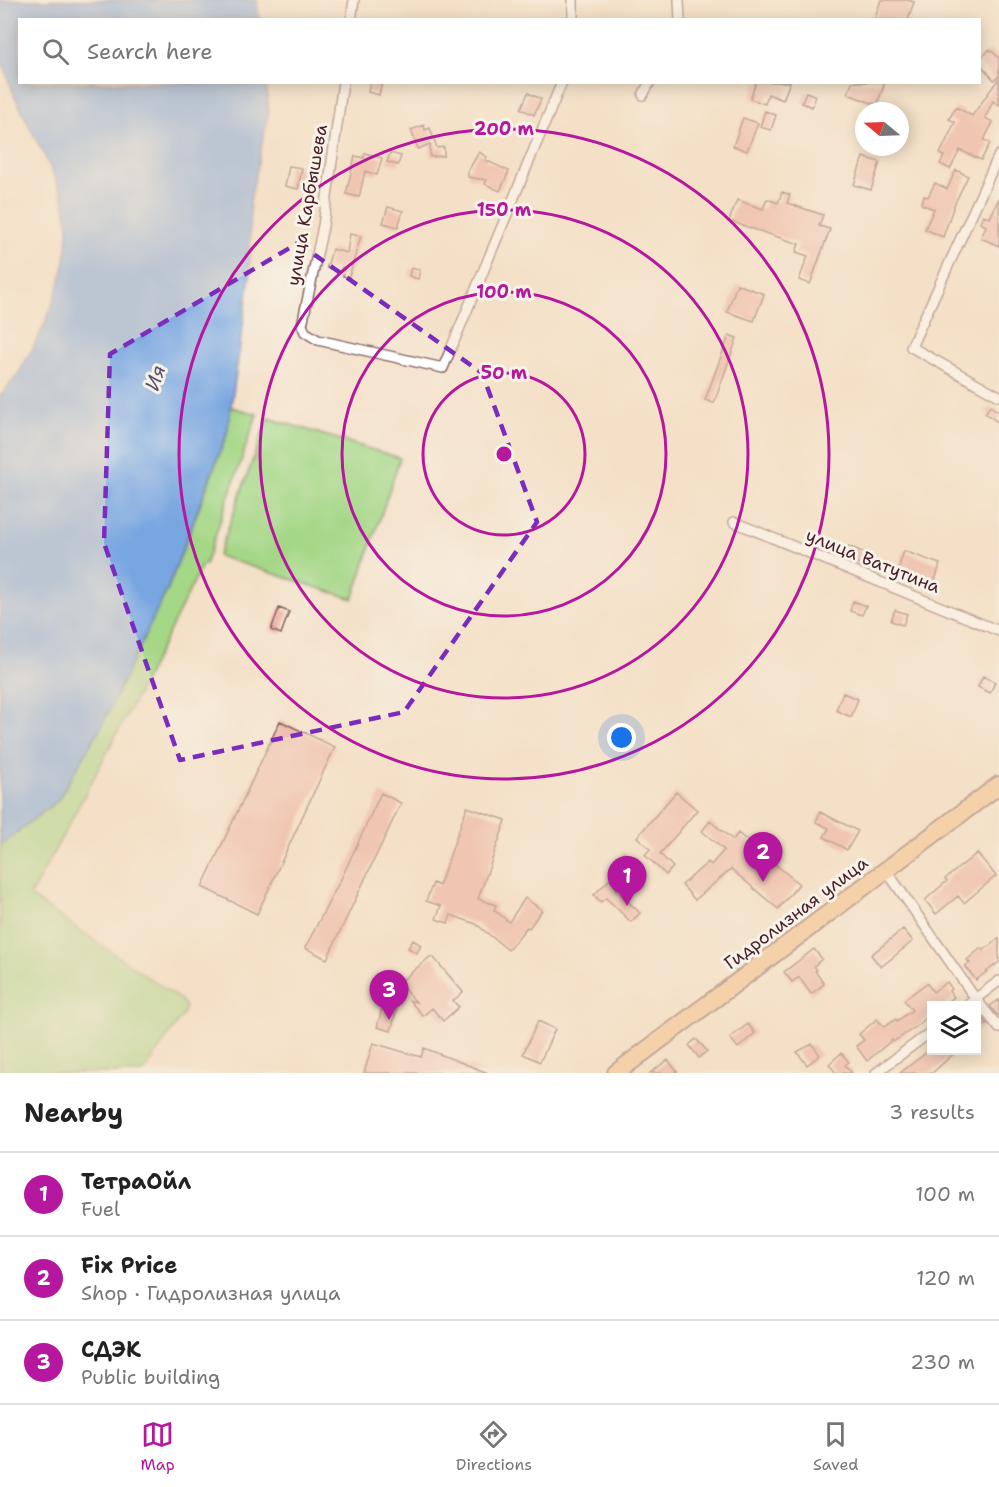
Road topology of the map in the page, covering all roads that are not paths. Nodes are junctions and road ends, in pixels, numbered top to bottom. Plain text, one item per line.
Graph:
1 (354, 0) edge
2 (573, 0) edge
3 (679, 0) edge
4 (351, 18) edge
5 (573, 18) edge
6 (680, 18) edge
7 (343, 84) edge
8 (561, 84) edge
9 (649, 84) edge
10 (643, 95) dead end
11 (999, 155) edge
12 (999, 396) edge
13 (734, 522) dead end
14 (999, 631) edge
15 (999, 785) edge
16 (886, 870) junction
17 (999, 981) edge
18 (975, 998) junction
19 (971, 1001) edge
20 (999, 1028) edge
21 (927, 1035) edge
22 (616, 1073) edge
23 (876, 1073) edge

1 - 4 street
2 - 5 street
3 - 6 street
7 - 8 street, улица Карбышева
9 - 10 street
11 - 12 street
13 - 14 street, улица Ватутина
15 - 16 highway, Гидролизная улица
16 - 18 street
16 - 22 highway, Гидролизная улица
17 - 18 street
18 - 19 street
18 - 20 street
21 - 23 street

